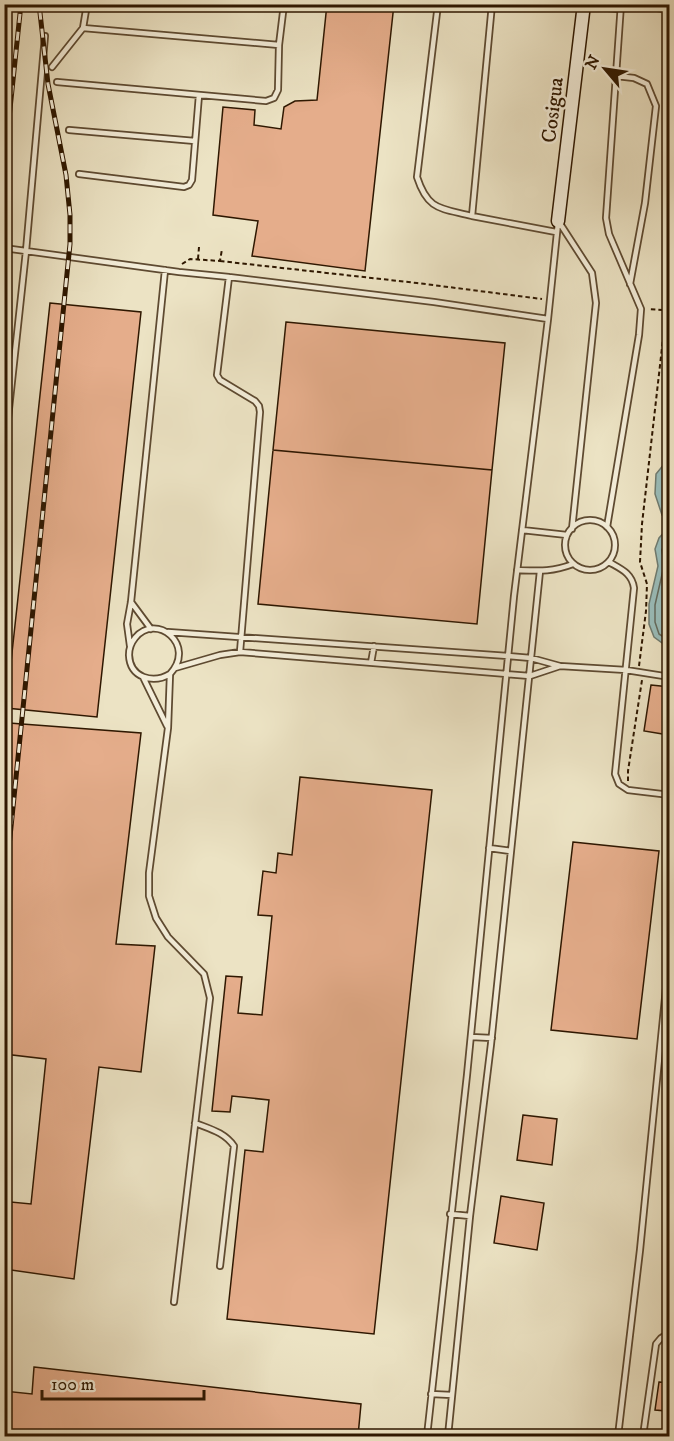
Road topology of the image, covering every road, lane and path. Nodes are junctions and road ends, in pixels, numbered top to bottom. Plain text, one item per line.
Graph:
1 (87, 4) edge
2 (284, 4) edge
3 (438, 4) edge
4 (492, 4) edge
5 (584, 5) edge
6 (621, 7) edge
7 (669, 12) edge
8 (83, 28) junction
9 (45, 36) dead end
10 (279, 45) junction
11 (52, 67) dead end
12 (616, 76) junction
13 (57, 82) dead end
14 (199, 95) junction
15 (69, 129) dead end
16 (195, 141) junction
17 (79, 174) dead end
18 (472, 216) junction
19 (557, 226) junction
20 (199, 246) dead end
21 (4, 248) edge
22 (222, 249) dead end
23 (26, 250) junction
24 (190, 259) dead end
25 (198, 259) junction
26 (220, 261) junction
27 (165, 270) junction
28 (229, 277) junction
29 (630, 284) junction
30 (550, 300) junction
31 (641, 309) junction
32 (548, 319) junction
33 (4, 455) edge
34 (607, 527) junction
35 (572, 529) junction
36 (522, 530) junction
37 (567, 535) junction
38 (609, 562) junction
39 (573, 564) junction
40 (517, 570) junction
41 (540, 572) junction
42 (131, 602) junction
43 (152, 629) junction
44 (165, 631) junction
45 (242, 636) junction
46 (130, 646) junction
47 (374, 646) junction
48 (240, 651) junction
49 (508, 656) junction
50 (531, 658) junction
51 (371, 663) junction
52 (560, 666) junction
53 (175, 668) junction
54 (626, 670) junction
55 (642, 673) junction
56 (170, 674) junction
57 (506, 675) junction
58 (530, 676) junction
59 (143, 677) junction
60 (669, 677) edge
61 (168, 728) junction
62 (628, 790) junction
63 (669, 795) edge
64 (489, 848) junction
65 (511, 851) junction
66 (669, 948) edge
67 (471, 1037) junction
68 (492, 1038) junction
69 (195, 1123) junction
70 (450, 1215) junction
71 (470, 1215) junction
72 (220, 1266) dead end
73 (174, 1302) dead end
74 (669, 1332) edge
75 (431, 1394) junction
76 (452, 1395) junction
77 (426, 1437) edge
78 (448, 1437) edge
79 (618, 1437) edge
80 (643, 1437) edge

1 - 8 lane
2 - 10 lane
3 - 18 lane
4 - 18 lane
5 - 6 lane
5 - 19 street, Cosigua
6 - 7 path
6 - 12 lane
8 - 10 lane
8 - 11 lane
9 - 23 lane
10 - 14 lane
12 - 29 lane
12 - 29 lane
13 - 14 lane
14 - 16 lane
15 - 16 lane
16 - 17 lane
18 - 19 lane
19 - 30 lane
19 - 35 lane
20 - 25 path
21 - 23 lane
22 - 26 path
23 - 27 lane
23 - 33 lane
24 - 25 path
25 - 26 path
26 - 30 path
27 - 28 lane
27 - 42 lane
28 - 32 lane
28 - 45 lane
29 - 31 lane
30 - 32 lane
31 - 34 lane
31 - 55 path
32 - 36 lane
34 - 35 lane
34 - 38 lane
35 - 37 lane
36 - 37 lane
36 - 40 lane
37 - 39 lane
38 - 39 lane
38 - 54 lane
39 - 41 lane
40 - 41 lane
40 - 49 lane
41 - 50 lane
42 - 43 lane
42 - 46 lane
43 - 44 lane
43 - 46 lane
44 - 45 lane
44 - 53 lane
45 - 47 lane
45 - 48 lane
46 - 59 lane
47 - 49 lane
47 - 51 lane
48 - 51 lane
48 - 53 lane
49 - 50 lane
49 - 57 lane
50 - 52 lane
50 - 58 lane
51 - 57 lane
52 - 54 lane
52 - 58 lane
53 - 56 lane
54 - 55 lane
54 - 62 lane
55 - 60 lane
55 - 62 path
56 - 59 lane
56 - 61 lane
57 - 58 lane
57 - 64 lane
58 - 65 lane
59 - 61 lane
61 - 69 lane
62 - 63 lane
64 - 65 lane
64 - 67 lane
65 - 68 lane
66 - 79 lane
67 - 68 lane
67 - 70 lane
68 - 71 lane
69 - 72 lane
69 - 73 lane
70 - 71 lane
70 - 75 lane
71 - 76 lane
74 - 80 lane
75 - 76 lane
75 - 77 lane
76 - 78 lane

